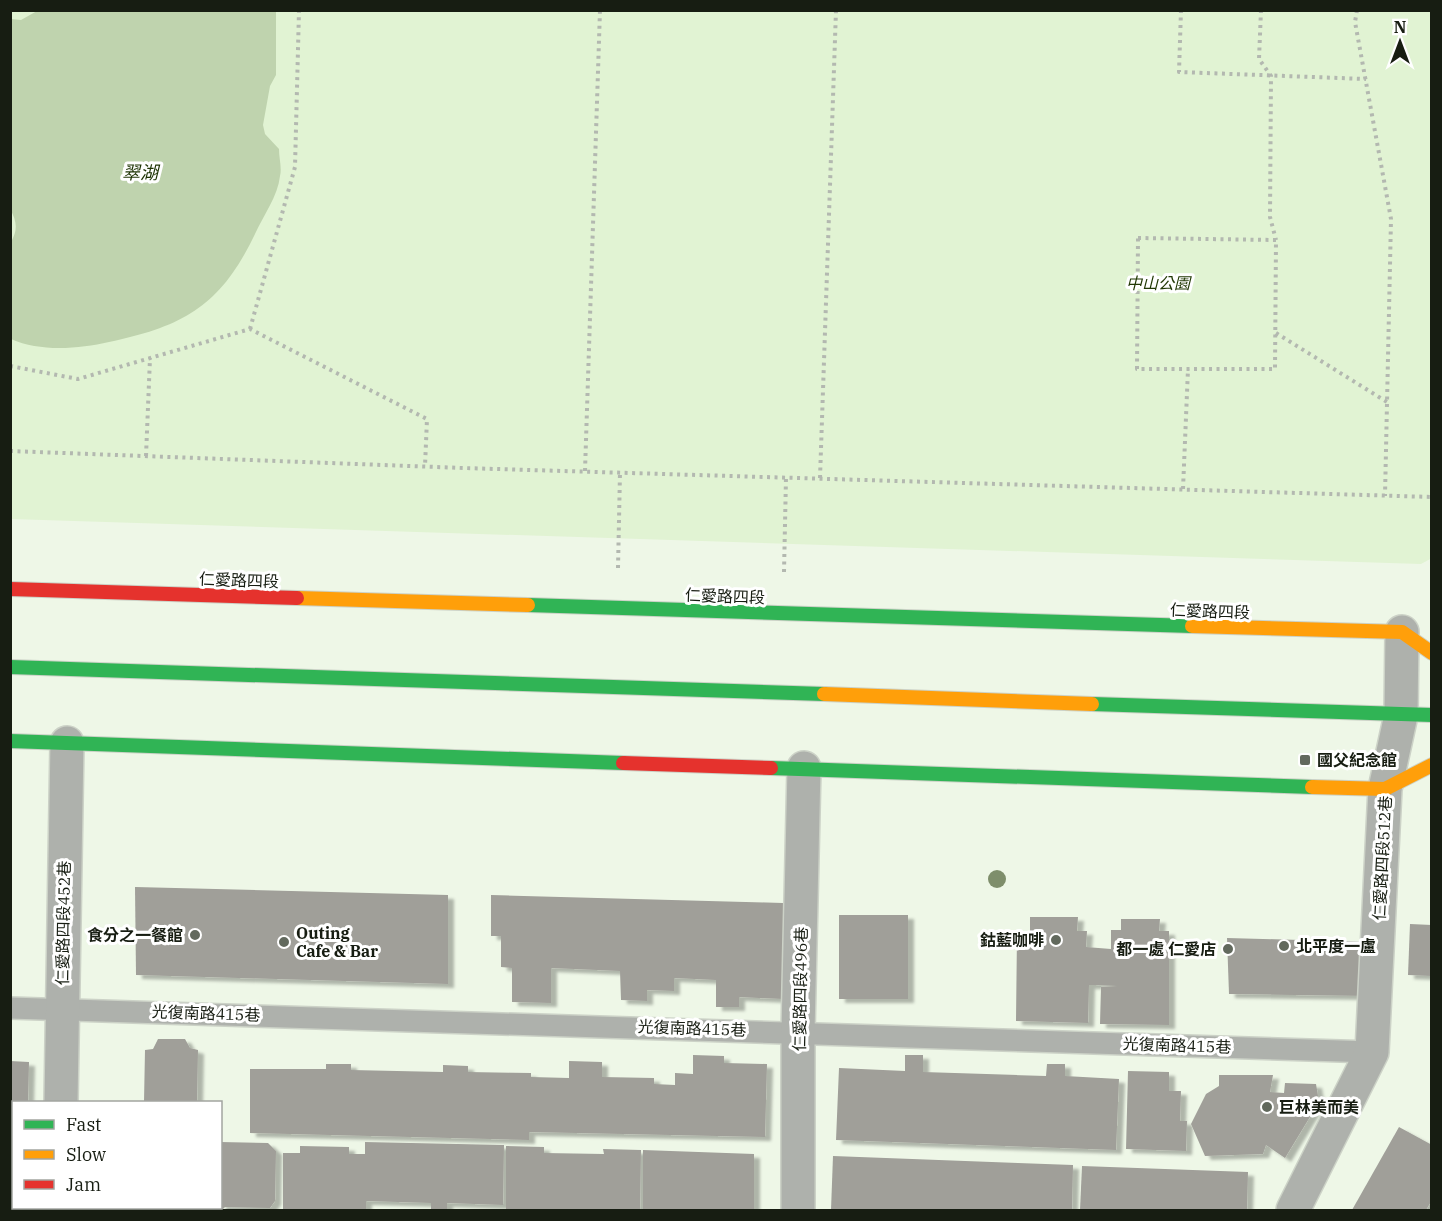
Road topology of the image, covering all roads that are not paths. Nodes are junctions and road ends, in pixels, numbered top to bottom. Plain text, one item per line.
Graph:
1 (10, 589) edge
2 (1402, 632) junction
3 (1431, 652) edge
4 (10, 667) edge
5 (1416, 715) edge
6 (10, 741) edge
7 (67, 743) junction
8 (1431, 765) edge
9 (804, 768) junction
10 (1385, 789) junction
11 (10, 1008) edge
12 (62, 1009) junction
13 (798, 1032) junction
14 (1372, 1052) junction
15 (61, 1101) edge
16 (798, 1210) edge
17 (1293, 1210) edge

1 - 2 main road, 仁愛路四段
2 - 3 main road
2 - 5 street, 仁愛路四段512巷
4 - 5 main road
5 - 10 street, 仁愛路四段512巷
6 - 7 main road
7 - 9 main road
7 - 12 street, 仁愛路四段452巷
8 - 10 main road
9 - 10 main road
9 - 13 street, 仁愛路四段496巷
10 - 14 street, 仁愛路四段512巷
11 - 12 lane, 光復南路415巷
12 - 13 lane, 光復南路415巷
12 - 15 street, 仁愛路四段452巷
13 - 14 lane, 光復南路415巷
13 - 16 street, 仁愛路四段496巷
14 - 17 street, 仁愛路四段512巷

